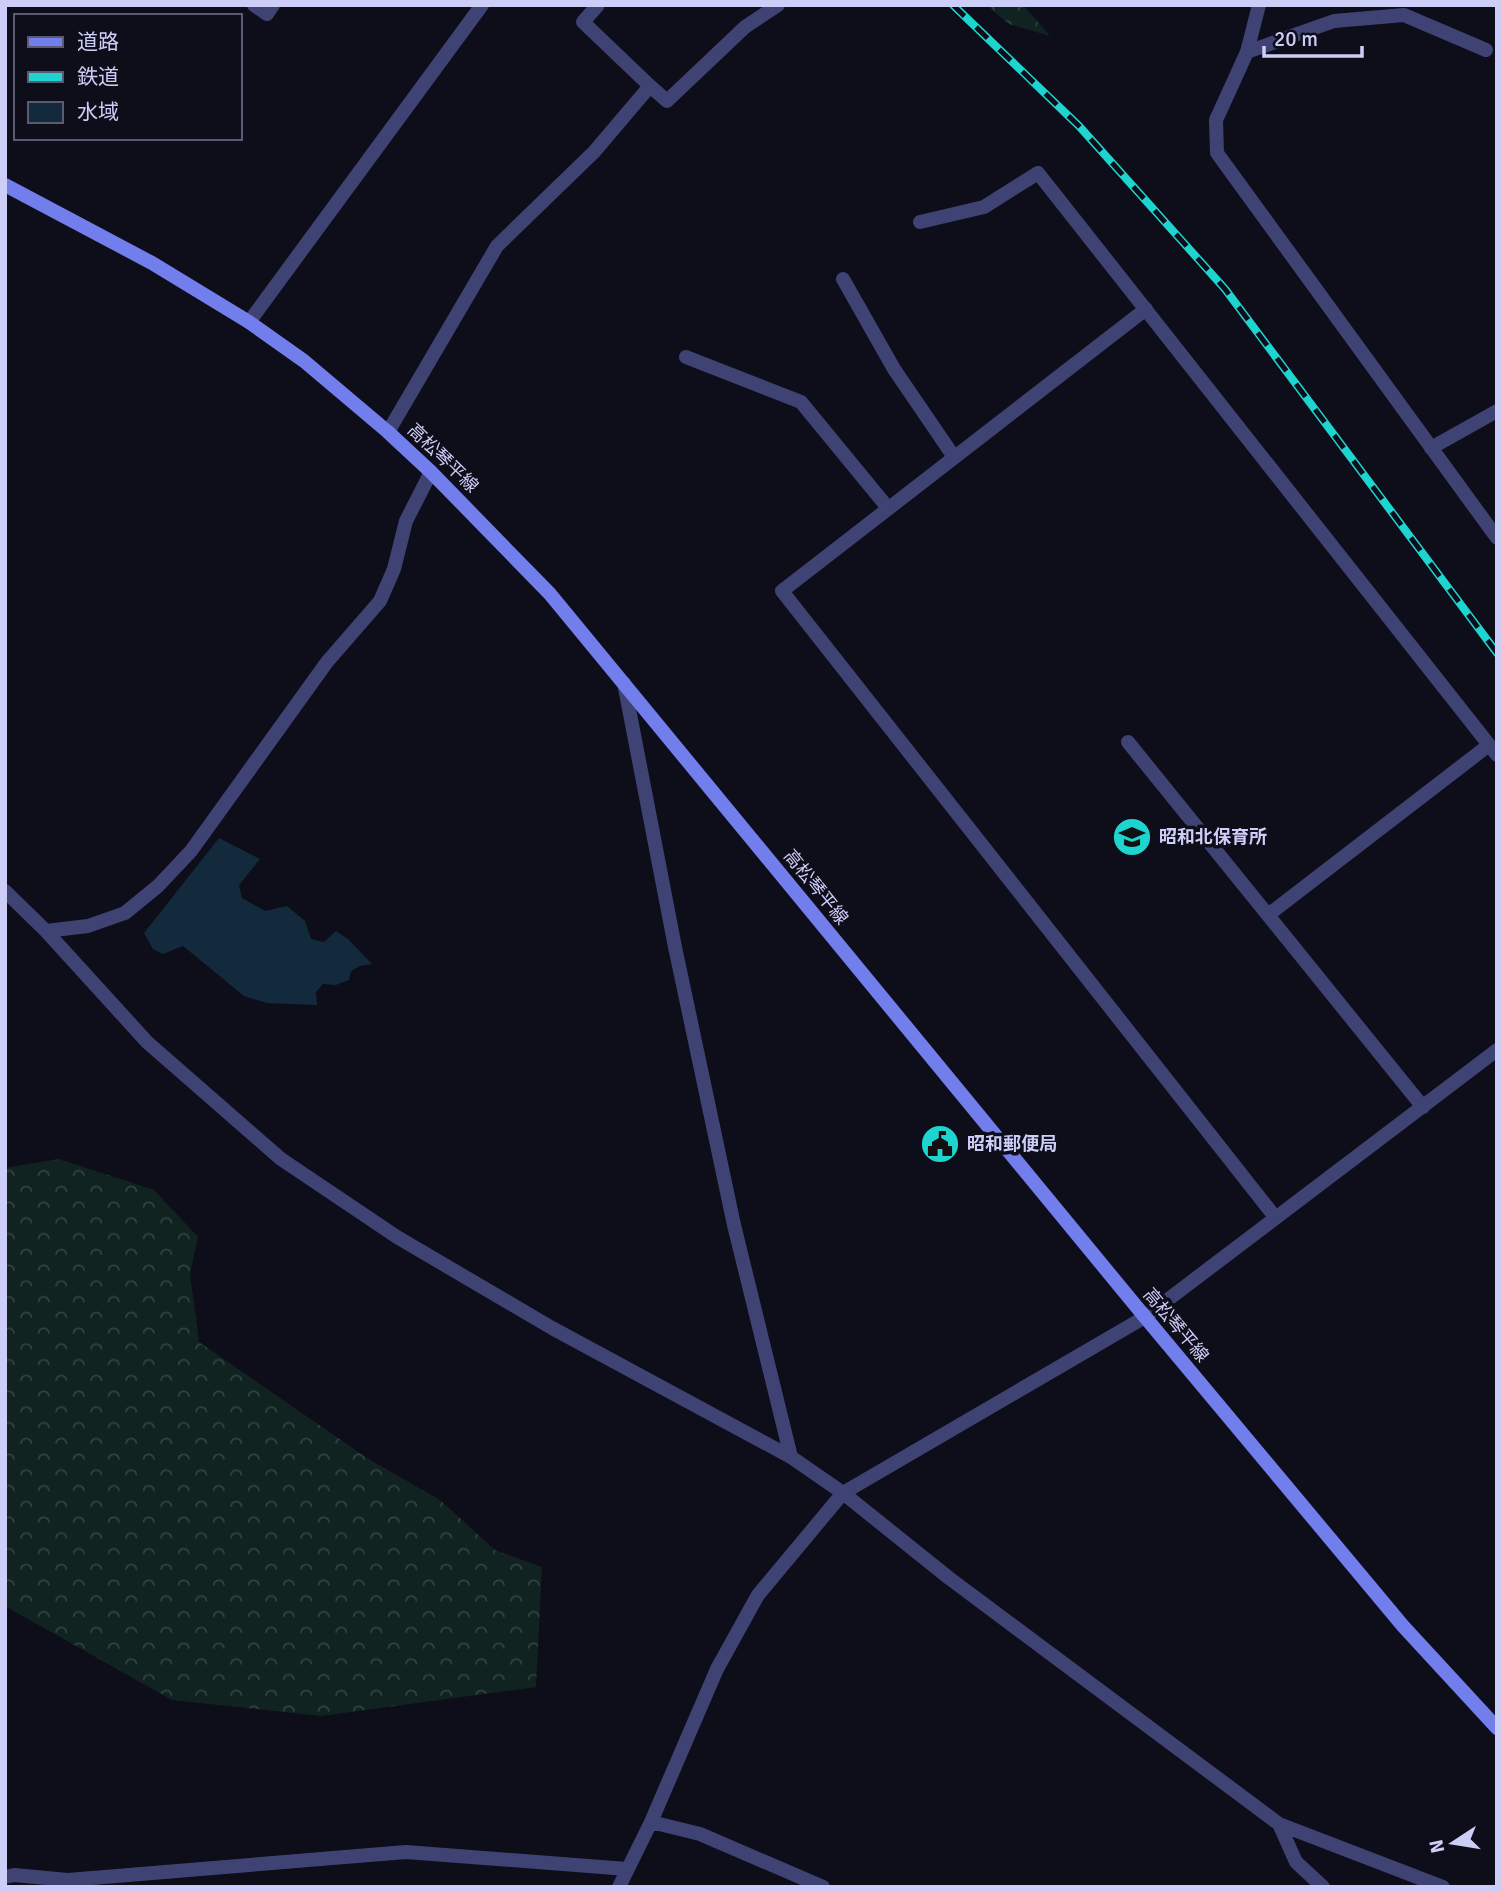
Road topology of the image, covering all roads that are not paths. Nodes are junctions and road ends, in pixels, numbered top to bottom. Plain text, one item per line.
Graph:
1 (254, 5) edge
2 (273, 5) edge
3 (482, 5) edge
4 (597, 5) edge
5 (778, 5) edge
6 (1259, 5) edge
7 (1486, 50) dead end
8 (1247, 52) junction
9 (650, 86) junction
10 (5, 184) edge
11 (920, 222) dead end
12 (844, 279) dead end
13 (1146, 309) junction
14 (249, 322) junction
15 (686, 357) dead end
16 (1497, 411) edge
17 (388, 432) junction
18 (1431, 449) junction
19 (954, 457) junction
20 (431, 472) junction
21 (888, 508) junction
22 (1497, 538) edge
23 (624, 683) junction
24 (1128, 742) dead end
25 (1493, 750) edge
26 (5, 891) edge
27 (1268, 915) junction
28 (46, 931) junction
29 (1497, 1049) edge
30 (1423, 1107) junction
31 (1275, 1217) junction
32 (1145, 1317) junction
33 (792, 1457) junction
34 (843, 1493) junction
35 (1497, 1728) edge
36 (651, 1822) junction
37 (1279, 1824) junction
38 (627, 1869) junction
39 (5, 1877) edge
40 (619, 1887) edge
41 (823, 1887) edge
42 (1323, 1887) edge
43 (1443, 1887) edge

1 - 2 street
3 - 14 street
4 - 9 street
5 - 9 street
6 - 8 street
7 - 8 street
8 - 18 street
9 - 17 street
10 - 14 main road, 高松琴平線
11 - 13 street
12 - 19 street
13 - 19 street
13 - 25 street
14 - 17 main road, 高松琴平線
15 - 21 street
16 - 18 street
17 - 20 main road, 高松琴平線
18 - 22 street
19 - 21 street
20 - 23 main road, 高松琴平線
20 - 28 street
21 - 31 street
23 - 32 main road, 高松琴平線
23 - 33 street
24 - 27 street
25 - 27 street
26 - 28 street
27 - 30 street
28 - 33 street
29 - 30 street
30 - 31 street
31 - 32 street
32 - 34 street
32 - 35 main road, 高松琴平線
33 - 34 street
34 - 36 street
34 - 37 street
36 - 38 street
36 - 41 street
37 - 42 street
37 - 43 street
38 - 39 street
38 - 40 street

